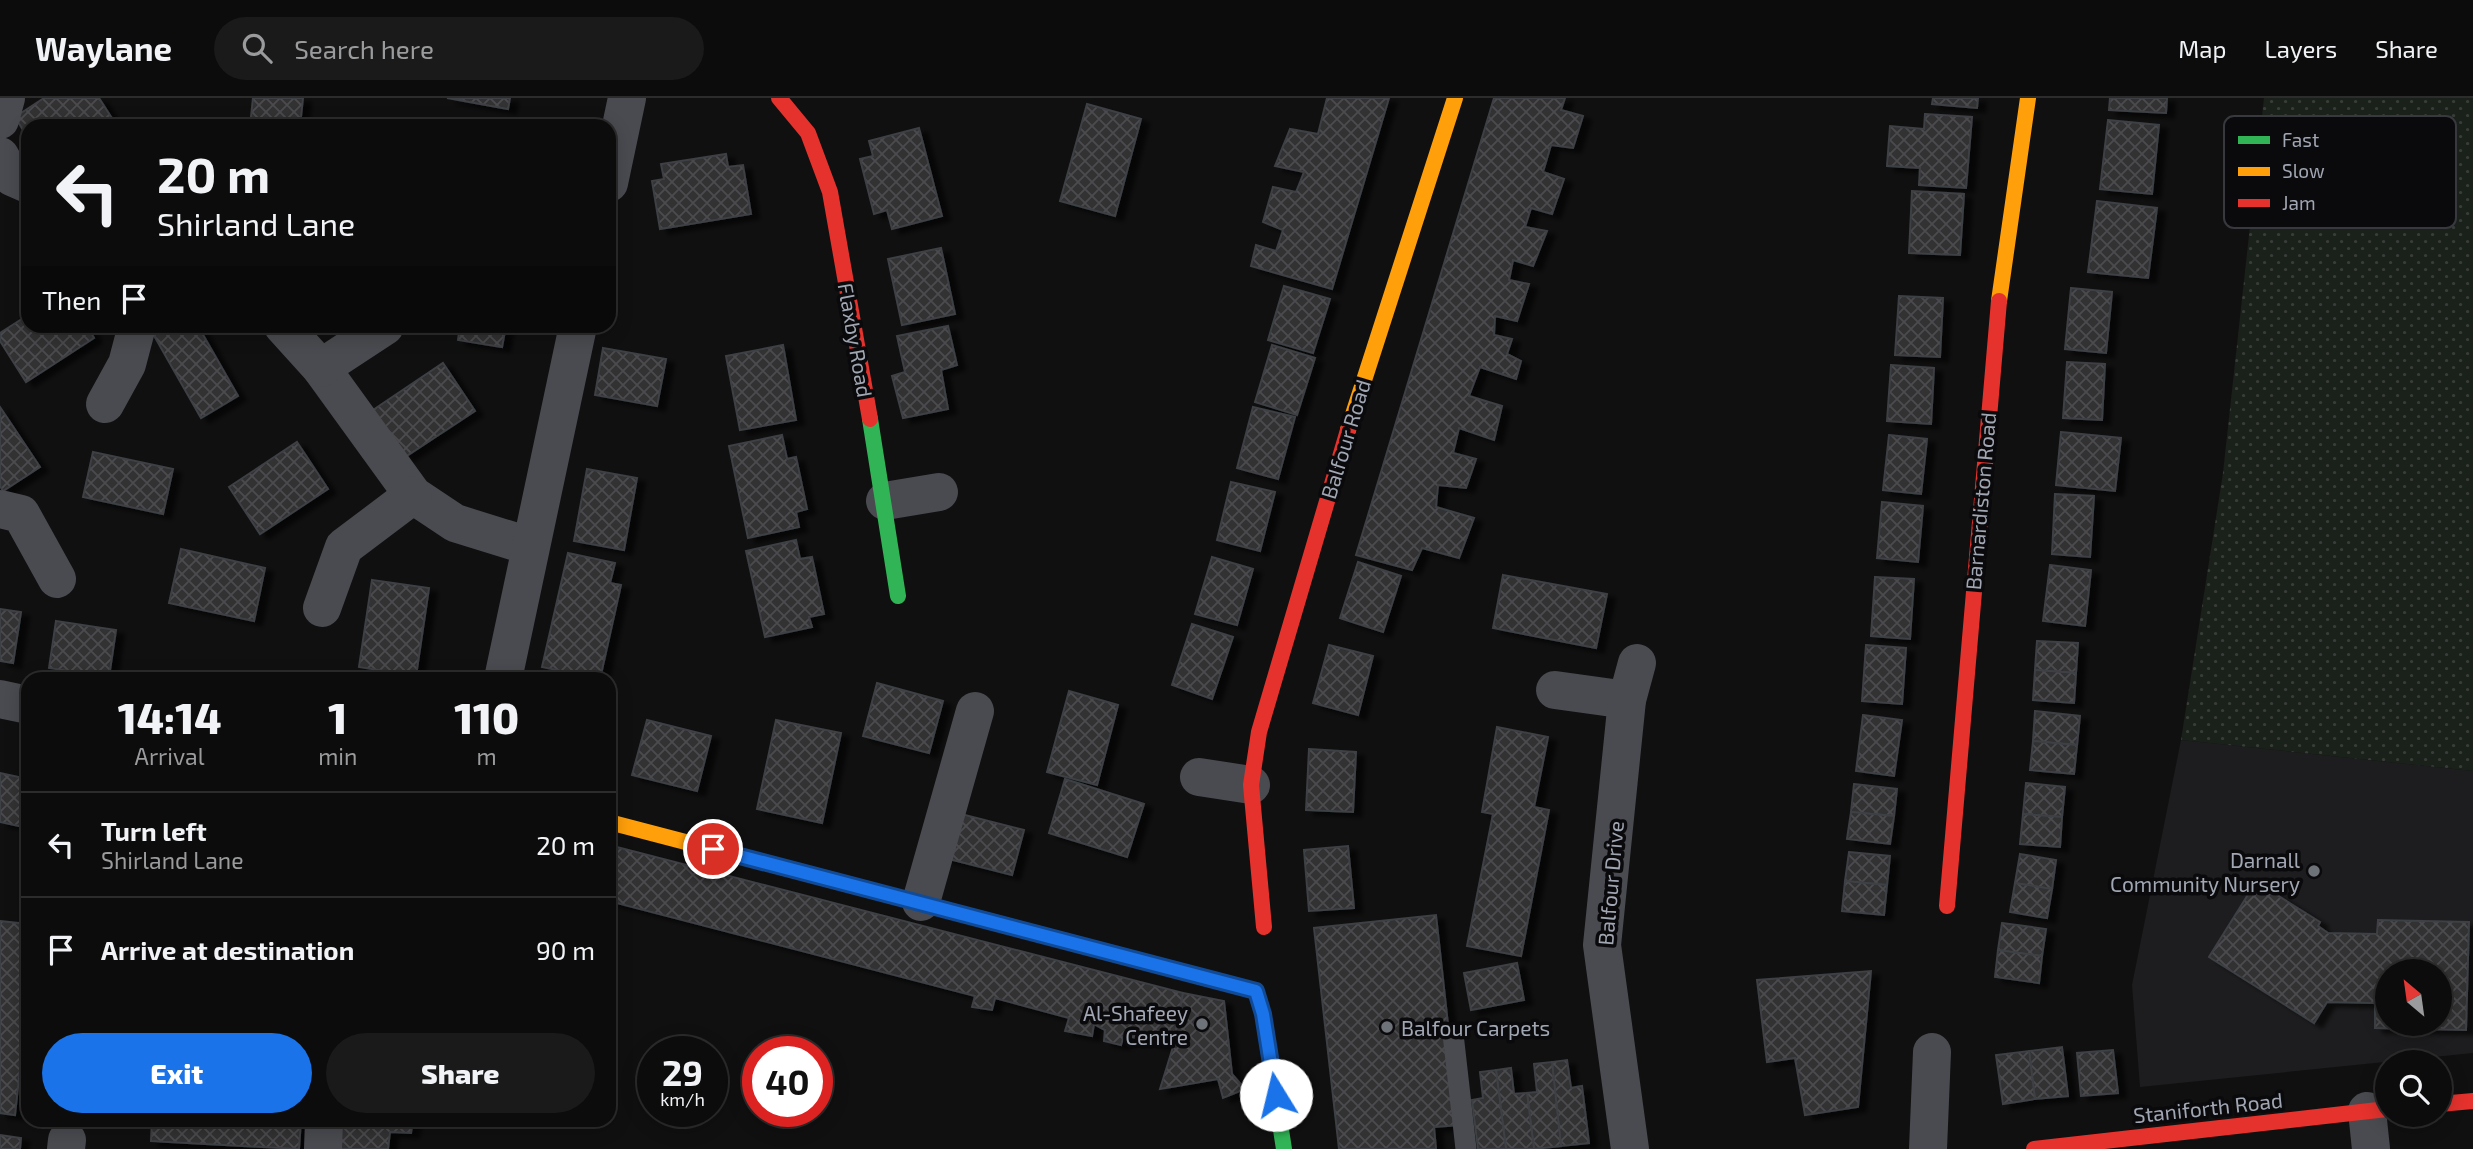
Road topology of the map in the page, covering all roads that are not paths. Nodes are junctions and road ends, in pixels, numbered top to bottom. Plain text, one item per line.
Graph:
1 (6, 98) edge
2 (627, 98) edge
3 (779, 98) edge
4 (1455, 98) edge
5 (2028, 98) edge
6 (0, 120) edge
7 (616, 150) edge
8 (0, 156) edge
9 (21, 181) edge
10 (135, 333) edge
11 (289, 333) edge
12 (374, 333) edge
13 (576, 333) edge
14 (321, 368) junction
15 (105, 404) dead end
16 (939, 492) dead end
17 (413, 495) junction
18 (885, 501) junction
19 (0, 509) edge
20 (529, 546) junction
21 (57, 579) dead end
22 (898, 596) dead end
23 (322, 608) dead end
24 (1637, 663) dead end
25 (504, 672) edge
26 (1555, 690) dead end
27 (0, 699) edge
28 (1627, 701) junction
29 (21, 704) edge
30 (975, 711) dead end
31 (1199, 777) dead end
32 (1251, 785) junction
33 (616, 824) edge
34 (922, 902) junction
35 (1947, 906) dead end
36 (1264, 927) dead end
37 (1453, 1034) dead end
38 (1933, 1052) dead end
39 (2473, 1101) edge
40 (2452, 1103) edge
41 (2375, 1110) edge
42 (2375, 1123) edge
43 (324, 1127) edge
44 (323, 1149) edge
45 (1284, 1149) edge
46 (1466, 1149) edge
47 (1630, 1149) edge
48 (1928, 1149) edge
49 (2034, 1149) edge
50 (2371, 1149) edge

1 - 6 street
2 - 7 street
3 - 18 street, Flaxby Road
4 - 32 street, Balfour Road
5 - 35 street, Barnardiston Road
8 - 9 street
10 - 15 street
11 - 14 street
12 - 14 street
13 - 20 street
14 - 17 street
16 - 18 street
17 - 20 street
17 - 23 street
18 - 22 street, Flaxby Road
19 - 21 street
20 - 25 street
24 - 28 street, Balfour Drive
26 - 28 street
27 - 29 street
28 - 47 street, Balfour Drive
30 - 34 street
31 - 32 street
32 - 36 street, Balfour Road
33 - 34 street
34 - 45 street
37 - 46 lane
38 - 48 street
39 - 40 street
41 - 49 street, Staniforth Road
42 - 50 street
43 - 44 street

